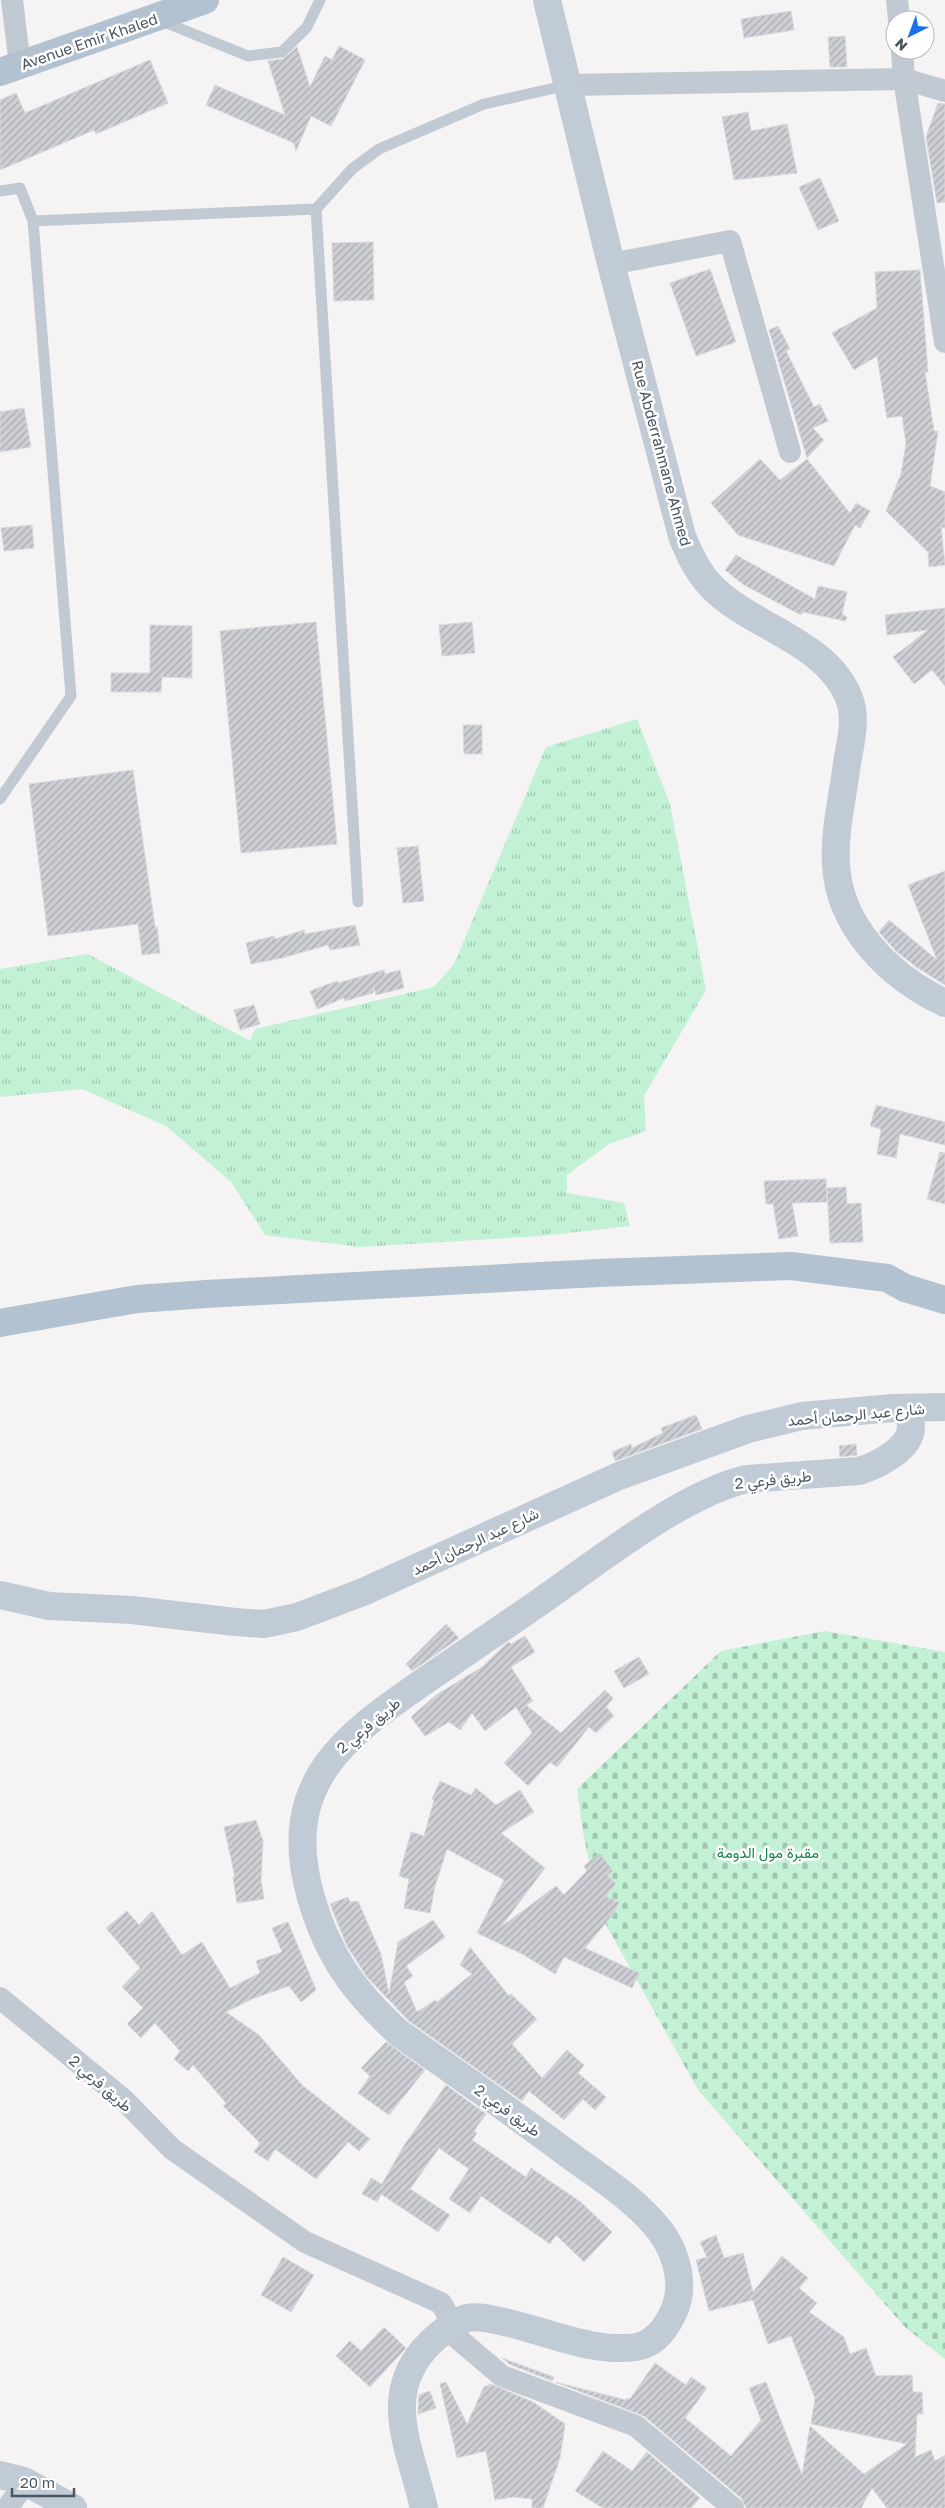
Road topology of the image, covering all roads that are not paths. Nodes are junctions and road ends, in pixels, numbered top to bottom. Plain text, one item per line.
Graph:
1 (12, 0) edge
2 (206, 0) edge
3 (320, 0) edge
4 (547, 0) edge
5 (155, 18) junction
6 (903, 60) edge
7 (10, 69) edge
8 (904, 79) junction
9 (568, 85) junction
10 (945, 91) edge
11 (0, 191) edge
12 (316, 209) junction
13 (33, 221) junction
14 (611, 264) junction
15 (945, 342) edge
16 (790, 452) dead end
17 (0, 799) edge
18 (358, 902) dead end
19 (945, 1003) edge
20 (886, 1278) junction
21 (945, 1282) edge
22 (945, 1300) edge
23 (0, 1323) edge
24 (945, 1407) edge
25 (908, 1408) junction
26 (0, 1595) edge
27 (0, 1998) edge
28 (453, 2324) junction
29 (0, 2475) edge
30 (26, 2483) junction
31 (7, 2508) edge
32 (74, 2508) edge
33 (424, 2508) edge
34 (734, 2508) edge

1 - 7 street
2 - 5 main road, Avenue Emir Khaled
3 - 5 lane
4 - 9 main road, Rue Abderrahmane Ahmed
5 - 7 main road, Avenue Emir Khaled
6 - 8 street
8 - 9 street
8 - 10 street
8 - 15 street
9 - 12 lane
9 - 14 main road, Rue Abderrahmane Ahmed
11 - 13 lane
12 - 13 lane
12 - 18 lane
13 - 17 lane
14 - 16 street
14 - 19 main road, Rue Abderrahmane Ahmed
20 - 21 main road
20 - 22 main road
20 - 23 main road
24 - 25 main road, شارع عبد الرحمان أحمد
25 - 26 main road, شارع عبد الرحمان أحمد
25 - 28 main road, طريق فرعي 2
27 - 28 street, طريق فرعي 2
28 - 33 main road, طريق فرعي 2
28 - 34 street
29 - 30 main road
30 - 31 street
30 - 32 main road

